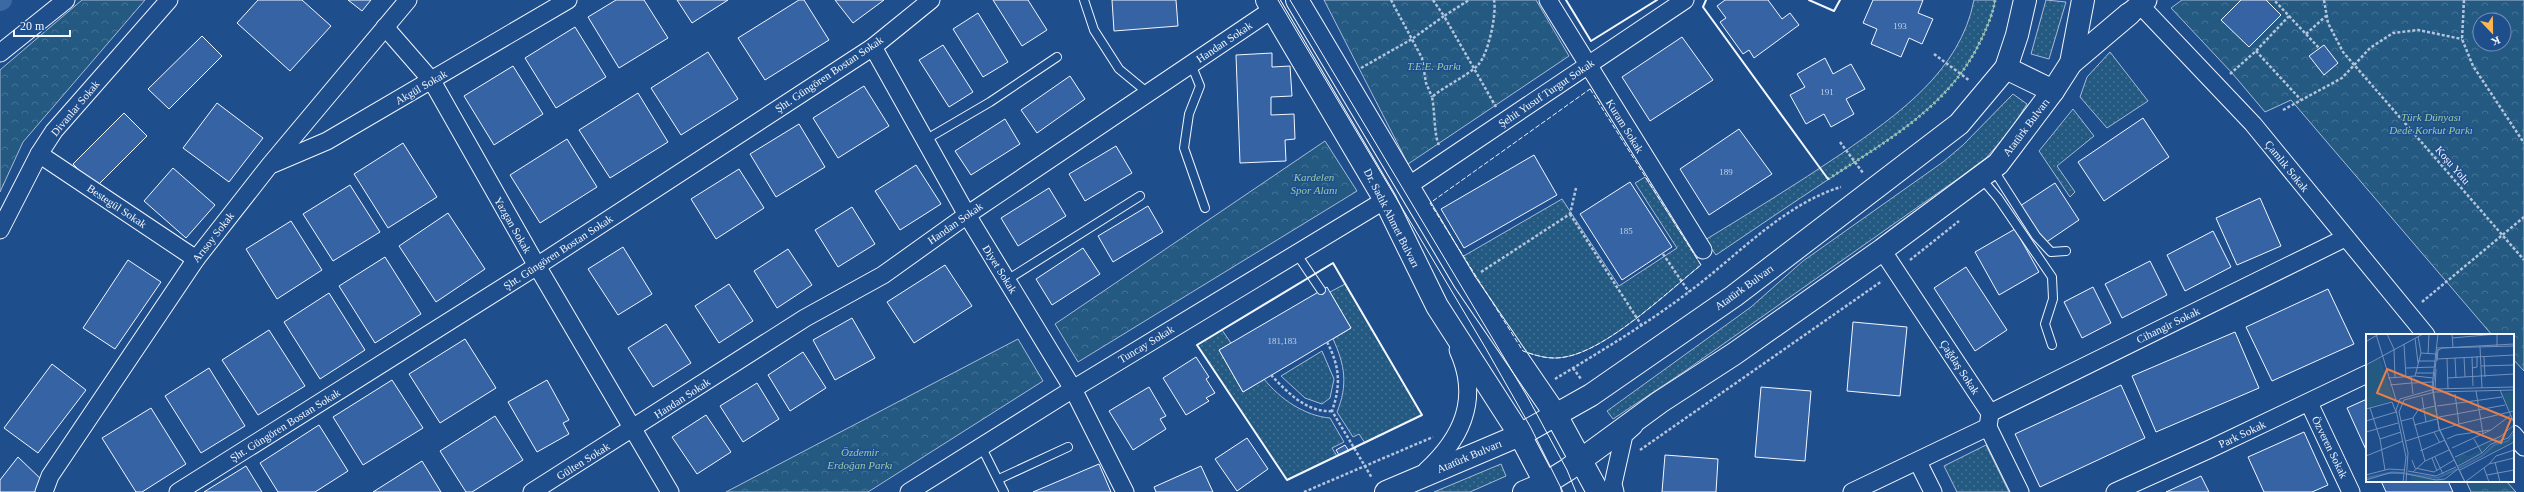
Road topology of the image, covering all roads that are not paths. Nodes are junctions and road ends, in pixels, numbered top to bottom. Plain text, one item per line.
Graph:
1 (66, 0) edge
2 (169, 0) edge
3 (408, 0) edge
4 (568, 0) edge
5 (931, 0) edge
6 (1084, 0) edge
7 (1297, 0) edge
8 (1548, 0) edge
9 (1685, 0) edge
10 (2025, 0) edge
11 (2083, 0) edge
12 (1270, 5) edge
13 (2138, 7) edge
14 (385, 27) junction
15 (873, 47) junction
16 (0, 54) edge
17 (1057, 57) dead end
18 (2071, 63) junction
19 (1191, 64) junction
20 (1586, 64) junction
21 (2006, 68) junction
22 (432, 81) junction
23 (2053, 91) junction
24 (1148, 93) junction
25 (925, 140) junction
26 (39, 154) junction
27 (269, 166) junction
28 (1986, 172) junction
29 (1408, 186) junction
30 (1140, 196) dead end
31 (1385, 200) junction
32 (1205, 208) dead end
33 (967, 215) junction
34 (0, 230) edge
35 (2345, 238) junction
36 (1703, 250) dead end
37 (1882, 250) junction
38 (2066, 251) dead end
39 (1296, 253) junction
40 (196, 259) junction
41 (537, 266) junction
42 (1007, 280) junction
43 (1321, 290) dead end
44 (1437, 306) junction
45 (2425, 334) edge
46 (2052, 345) dead end
47 (2366, 374) edge
48 (1073, 389) junction
49 (1660, 402) junction
50 (2309, 403) junction
51 (1556, 416) junction
52 (1989, 420) junction
53 (633, 430) junction
54 (1520, 435) junction
55 (2514, 435) edge
56 (982, 446) junction
57 (1068, 447) dead end
58 (2524, 447) edge
59 (1582, 459) junction
60 (1918, 462) junction
61 (1419, 477) junction
62 (999, 479) junction
63 (1380, 485) edge
64 (1548, 487) edge
65 (2137, 488) edge
66 (44, 492) edge
67 (178, 492) edge
68 (532, 492) edge
69 (670, 492) edge
70 (909, 492) edge
71 (1004, 492) edge
72 (1125, 492) edge
73 (1524, 492) edge
74 (1598, 492) edge
75 (1615, 492) edge
76 (1852, 492) edge
77 (1933, 492) edge
78 (2020, 492) edge
79 (2115, 492) edge
80 (2351, 492) edge

1 - 16 street
2 - 26 street, Divanlar Sokak
3 - 14 street, Arısoy Sokak
4 - 22 street, Akgül Sokak
5 - 15 street, Şht. Güngören Bostan Sokak
6 - 24 lane
7 - 29 main road
8 - 20 street, Kuram Sokak
9 - 20 street, Şehit Yusuf Turgut Sokak
10 - 21 main road, Atatürk Bulvarı
11 - 18 main road, Atatürk Bulvarı
12 - 19 street, Handan Sokak
12 - 31 main road, Dr. Sadık Ahmet Bulvarı
13 - 18 main road
13 - 35 street, Çamlık Sokak
14 - 22 street, Yazgan Sokak
14 - 27 street, Arısoy Sokak
15 - 25 street, Diyet Sokak
15 - 41 street, Şht. Güngören Bostan Sokak
17 - 25 lane
18 - 23 main road, Atatürk Bulvarı
19 - 24 street, Handan Sokak
19 - 32 lane
20 - 29 street, Şehit Yusuf Turgut Sokak
20 - 36 street, Kuram Sokak
21 - 23 main road
21 - 51 main road, Atatürk Bulvarı
22 - 27 street, Akgül Sokak
22 - 41 street, Yazgan Sokak
23 - 28 main road, Atatürk Bulvarı
24 - 33 street, Handan Sokak
25 - 33 street, Diyet Sokak
26 - 34 street, Divanlar Sokak
26 - 40 street, Bestegül Sokak
27 - 40 street, Arısoy Sokak
28 - 37 main road, Atatürk Bulvarı
28 - 38 lane
28 - 46 lane
29 - 51 main road
30 - 42 lane
31 - 39 street, Tuncay Sokak
31 - 44 main road, Dr. Sadık Ahmet Bulvarı
33 - 42 street, Diyet Sokak
33 - 53 street, Handan Sokak
35 - 45 street, Çamlık Sokak
35 - 52 street, Cihangir Sokak
37 - 49 main road, Atatürk Bulvarı
37 - 52 street, Çağdaş Sokak
39 - 43 lane
39 - 48 street, Tuncay Sokak
40 - 66 street, Arısoy Sokak
41 - 53 street, Yazgan Sokak
41 - 67 street, Şht. Güngören Bostan Sokak
42 - 48 street, Diyet Sokak
44 - 54 main road, Dr. Sadık Ahmet Bulvarı
44 - 61 street
47 - 50 street, Park Sokak
48 - 56 street, Tuncay Sokak
48 - 72 street, Diyet Sokak
49 - 59 main road, Atatürk Bulvarı
49 - 75 street
50 - 65 street, Park Sokak
50 - 80 street, Özveren Sokak
51 - 54 main road, Atatürk Bulvarı
51 - 59 main road
52 - 60 street, Cihangir Sokak
52 - 78 street, Çağdaş Sokak
53 - 68 street, Gülten Sokak
53 - 69 street, Yazgan Sokak
54 - 61 main road, Atatürk Bulvarı
54 - 64 main road, Dr. Sadık Ahmet Bulvarı
55 - 58 street
56 - 62 lane
56 - 70 street, Tuncay Sokak
57 - 62 lane
59 - 64 main road, Atatürk Bulvarı
59 - 74 main road
60 - 76 street, Cihangir Sokak
60 - 77 street
61 - 63 main road, Atatürk Bulvarı
62 - 71 lane
64 - 73 main road, Atatürk Bulvarı
65 - 79 street, Park Sokak

